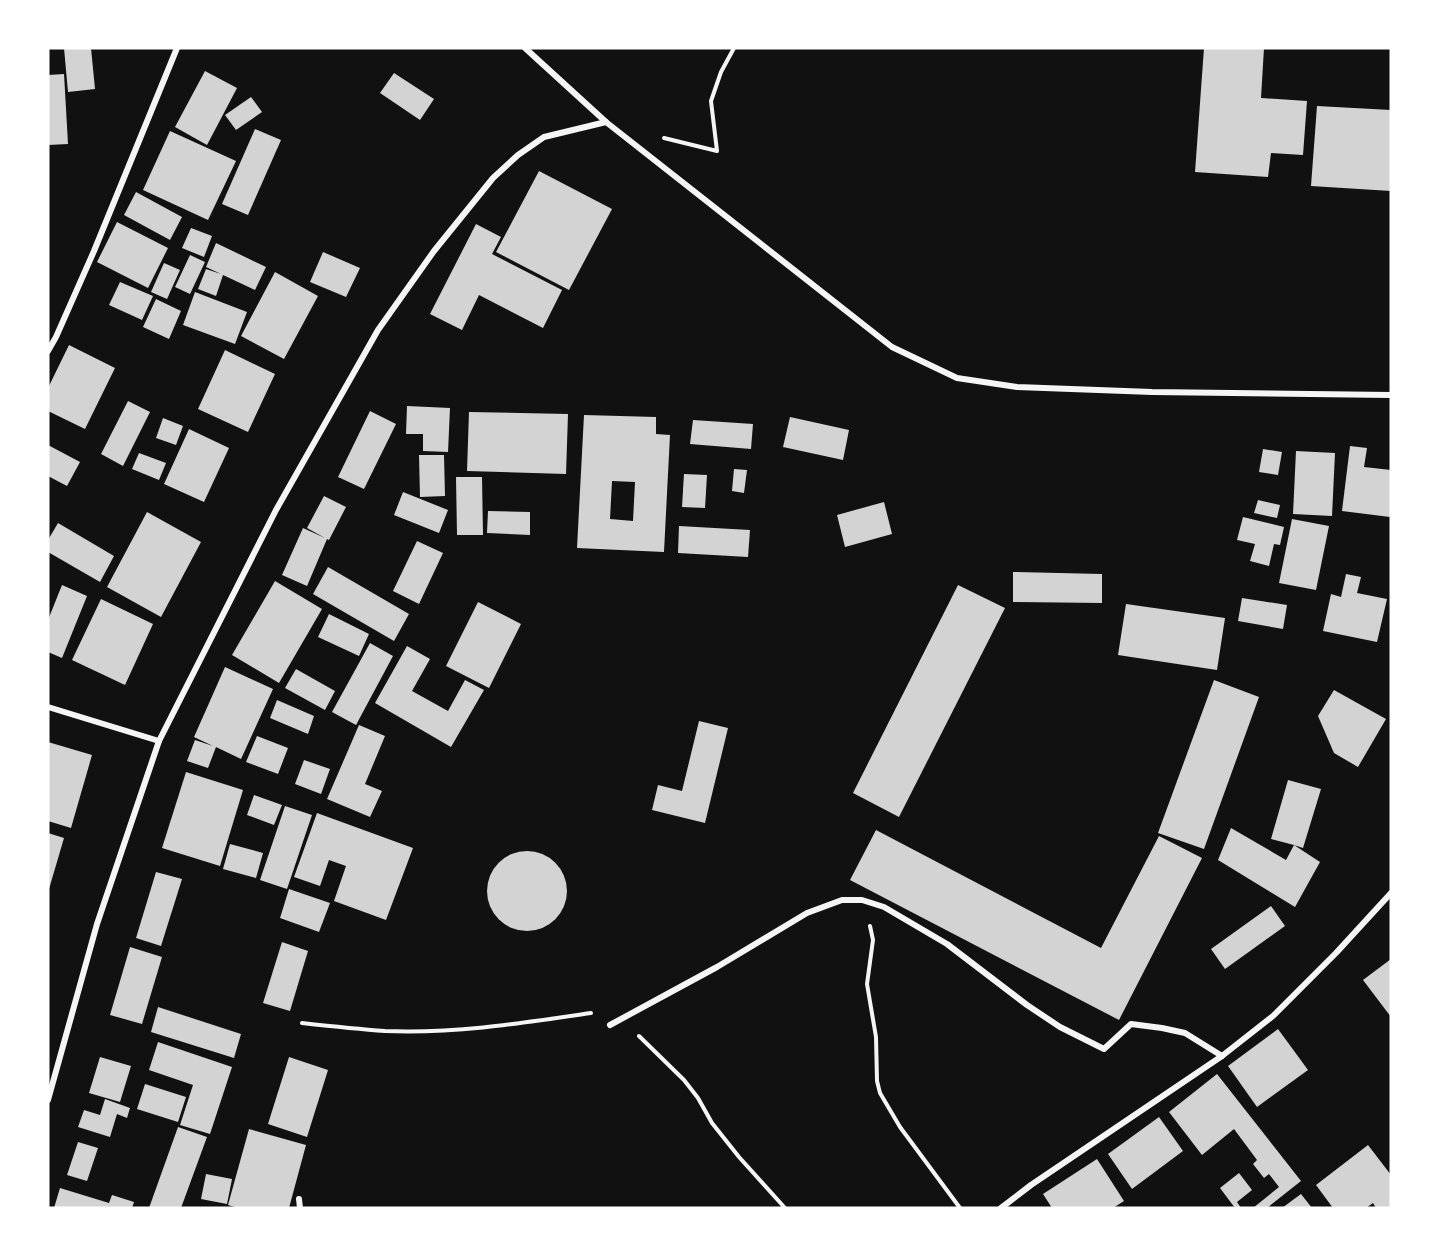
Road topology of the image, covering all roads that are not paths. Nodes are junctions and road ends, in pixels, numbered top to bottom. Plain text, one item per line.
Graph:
1 (177, 48) edge
2 (525, 48) edge
3 (606, 122) junction
4 (48, 351) edge
5 (1391, 395) edge
6 (48, 706) edge
7 (159, 741) junction
8 (1391, 893) edge
9 (610, 1025) road end
10 (1222, 1056) junction
11 (48, 1100) edge
12 (299, 1199) dead end
13 (300, 1208) edge
14 (1001, 1208) edge

1 - 4 street
2 - 3 street
3 - 5 street
3 - 7 street
6 - 7 street
7 - 11 street
8 - 10 street
9 - 10 street
10 - 14 street
12 - 13 street

